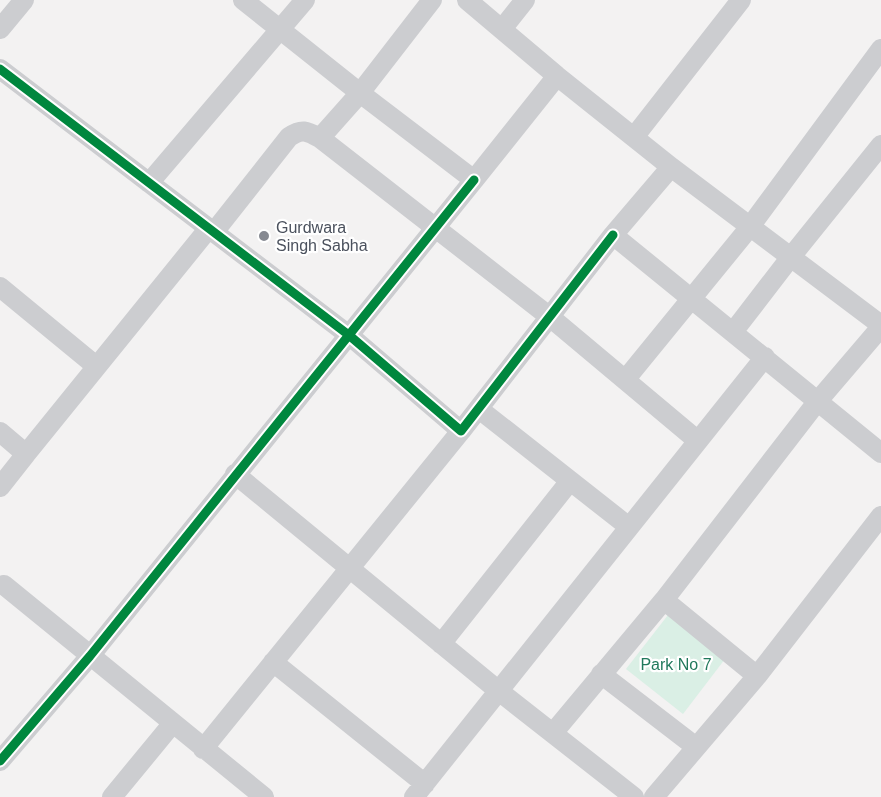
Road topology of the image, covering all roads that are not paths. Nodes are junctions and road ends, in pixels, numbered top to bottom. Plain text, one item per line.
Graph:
1 (24, 0) edge
2 (243, 0) edge
3 (305, 0) edge
4 (432, 0) edge
5 (466, 0) edge
6 (525, 0) edge
7 (741, 0) edge
8 (0, 29) edge
9 (280, 29) junction
10 (502, 29) junction
11 (881, 49) edge
12 (0, 69) edge
13 (557, 76) junction
14 (360, 93) junction
15 (634, 137) junction
16 (320, 138) junction
17 (881, 145) edge
18 (671, 167) junction
19 (474, 180) junction
20 (149, 183) junction
21 (436, 228) junction
22 (749, 228) junction
23 (212, 230) junction
24 (613, 235) junction
25 (790, 258) junction
26 (0, 287) edge
27 (691, 298) junction
28 (550, 317) junction
29 (881, 326) edge
30 (733, 332) junction
31 (350, 336) junction
32 (765, 357) junction
33 (96, 366) junction
34 (625, 380) junction
35 (817, 402) junction
36 (479, 409) junction
37 (461, 431) junction
38 (0, 432) edge
39 (698, 441) junction
40 (881, 453) edge
41 (26, 454) junction
42 (235, 474) junction
43 (570, 481) junction
44 (0, 487) edge
45 (881, 516) edge
46 (628, 527) junction
47 (350, 569) junction
48 (1, 586) edge
49 (664, 600) junction
50 (441, 644) junction
51 (90, 656) junction
52 (273, 662) junction
53 (601, 674) junction
54 (757, 676) junction
55 (500, 692) junction
56 (172, 723) junction
57 (553, 733) junction
58 (696, 747) junction
59 (203, 749) junction
60 (0, 761) edge
61 (419, 790) edge
62 (626, 794) edge
63 (261, 796) edge
64 (112, 797) edge
65 (654, 797) edge

1 - 8 street
2 - 9 street
3 - 9 street
4 - 14 street
5 - 10 street
6 - 10 street
7 - 15 street
9 - 14 street
9 - 20 street
10 - 13 street
11 - 22 street
12 - 20 street
13 - 15 street
13 - 19 street
14 - 16 street
14 - 19 street
15 - 18 street
16 - 21 street
16 - 23 street
17 - 25 street
18 - 22 street
18 - 24 street
19 - 21 street
20 - 23 street
21 - 28 street
21 - 31 street
22 - 25 street
22 - 27 street
23 - 31 street
23 - 33 street
24 - 27 street
24 - 28 street
25 - 29 street
25 - 30 street
26 - 33 street
27 - 30 street
27 - 34 street
28 - 34 street
28 - 36 street
29 - 35 street
30 - 32 street
31 - 37 street
31 - 42 street
32 - 35 street
32 - 39 street
33 - 41 street
34 - 39 street
35 - 40 street
35 - 49 street
36 - 37 street
36 - 43 street
37 - 47 street
38 - 41 street
39 - 46 street
41 - 44 street
42 - 47 street
42 - 51 street
43 - 46 street
43 - 50 street
45 - 54 street
46 - 55 street
47 - 50 street
47 - 52 street
48 - 51 street
49 - 53 street
49 - 54 street
50 - 55 street
51 - 56 street
51 - 60 street
52 - 59 street
52 - 61 street
53 - 57 street
53 - 58 street
54 - 58 street
55 - 57 street
55 - 61 street
56 - 59 street
56 - 64 street
57 - 62 street
58 - 65 street
59 - 63 street

